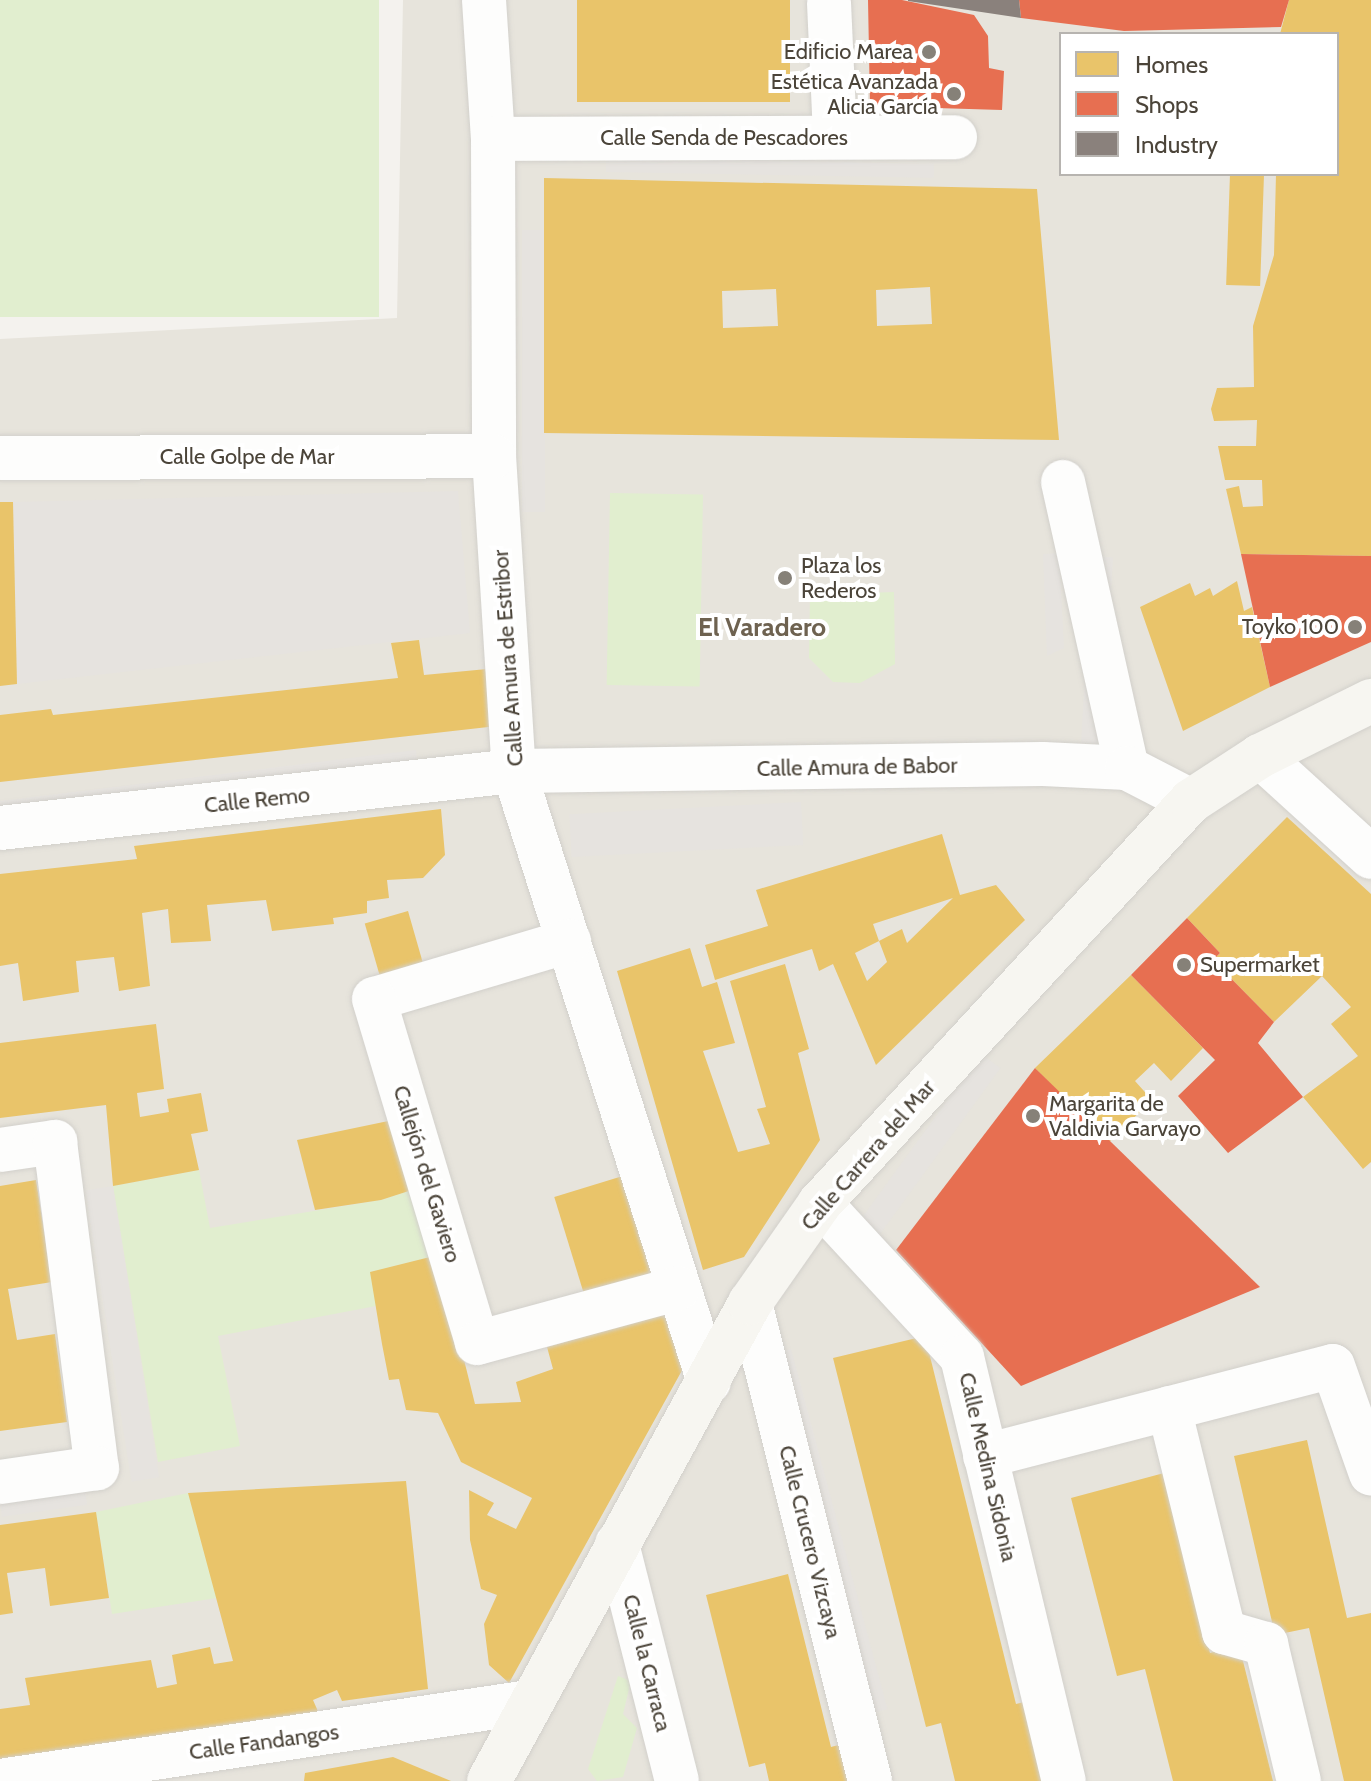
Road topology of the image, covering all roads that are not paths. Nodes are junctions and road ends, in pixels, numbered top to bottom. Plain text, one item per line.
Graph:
1 (484, 0) edge
2 (829, 3) dead end
3 (835, 137) junction
4 (955, 137) dead end
5 (493, 139) junction
6 (494, 456) junction
7 (0, 458) edge
8 (1063, 482) dead end
9 (1371, 701) edge
10 (1260, 756) junction
11 (1127, 768) junction
12 (514, 771) junction
13 (1191, 801) junction
14 (0, 828) edge
15 (1371, 857) edge
16 (569, 941) junction
17 (0, 1150) edge
18 (820, 1203) junction
19 (679, 1288) junction
20 (750, 1303) junction
21 (709, 1382) junction
22 (1169, 1408) junction
23 (985, 1456) junction
24 (1371, 1474) edge
25 (0, 1482) edge
26 (617, 1544) junction
27 (529, 1702) junction
28 (502, 1770) edge
29 (0, 1781) edge
30 (677, 1781) edge
31 (870, 1781) edge
32 (1064, 1781) edge
33 (1299, 1781) edge

1 - 5 street, Calle Amura de Estribor
2 - 3 street
3 - 4 street, Calle Senda de Pescadores
3 - 5 street, Calle Senda de Pescadores
5 - 6 street, Calle Amura de Estribor
6 - 7 street, Calle Golpe de Mar
6 - 12 street, Calle Amura de Estribor
8 - 11 street
9 - 10 street, Calle Carrera del Mar
10 - 13 street, Calle Carrera del Mar
10 - 15 street
11 - 12 street, Calle Amura de Babor
11 - 13 street, Calle Amura de Babor
12 - 14 street, Calle Remo
12 - 16 street, Calle Amura de Estribor
13 - 18 street, Calle Carrera del Mar
16 - 19 street, Calle Amura de Estribor
16 - 19 street, Callejón del Gaviero
17 - 25 street
18 - 20 street, Calle Carrera del Mar
18 - 23 street, Calle Medina Sidonia
19 - 21 street, Calle Amura de Estribor
20 - 21 street, Calle Carrera del Mar
20 - 31 street, Calle Crucero Vizcaya
21 - 26 street, Calle Carrera del Mar
22 - 23 street
22 - 24 street
22 - 33 street
23 - 32 street, Calle Medina Sidonia
26 - 27 street, Calle Carrera del Mar
26 - 30 street, Calle la Carraca
27 - 28 street, Calle Carrera del Mar
27 - 29 street, Calle Fandangos

